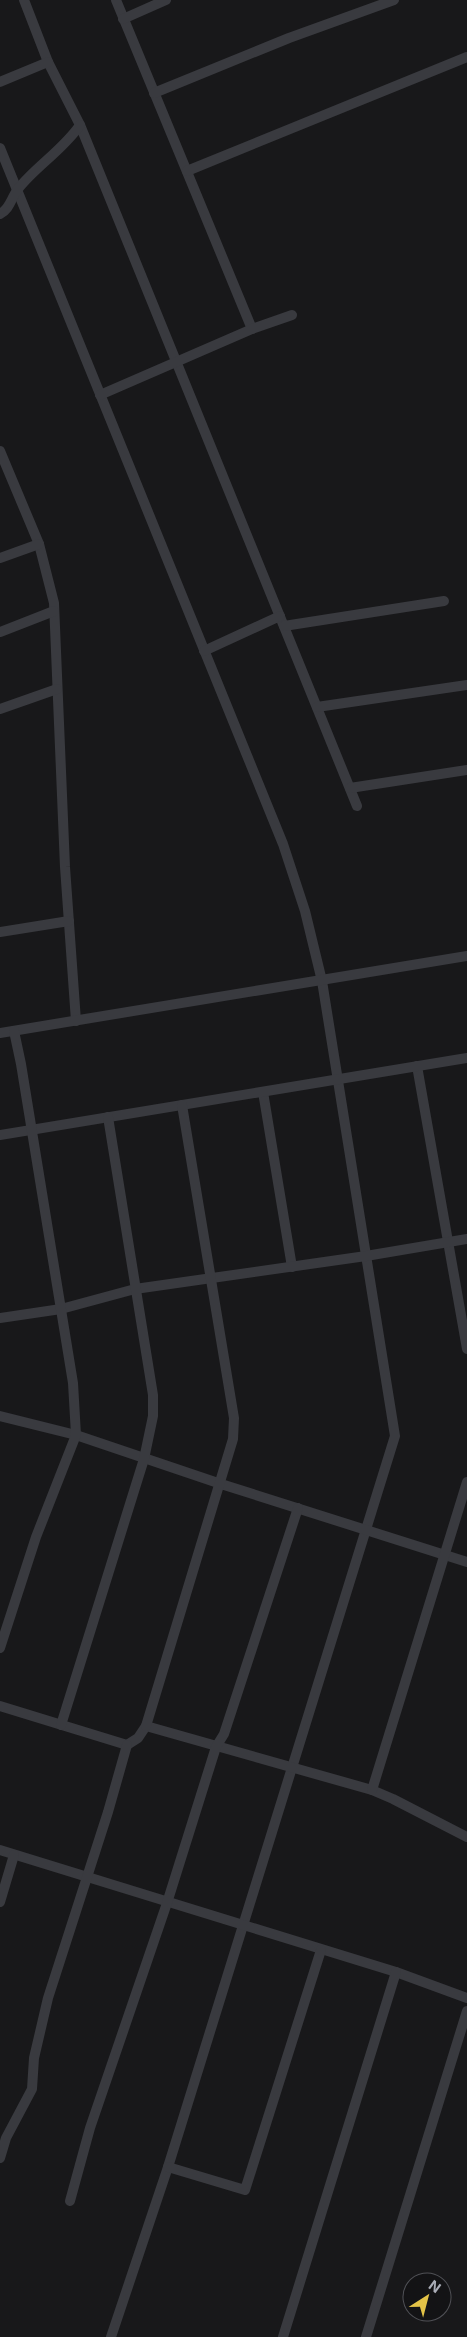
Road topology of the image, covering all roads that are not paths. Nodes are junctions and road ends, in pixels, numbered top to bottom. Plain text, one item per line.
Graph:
1 (24, 0) edge
2 (116, 0) edge
3 (166, 0) edge
4 (394, 0) edge
5 (124, 19) junction
6 (467, 57) edge
7 (48, 62) junction
8 (0, 82) edge
9 (154, 93) junction
10 (80, 125) junction
11 (0, 148) edge
12 (187, 171) junction
13 (18, 190) junction
14 (0, 214) edge
15 (292, 315) dead end
16 (252, 329) junction
17 (176, 362) junction
18 (100, 395) junction
19 (0, 451) edge
20 (39, 544) junction
21 (0, 558) edge
22 (444, 601) dead end
23 (54, 611) junction
24 (282, 621) junction
25 (0, 632) edge
26 (204, 650) junction
27 (467, 685) edge
28 (57, 689) junction
29 (317, 707) junction
30 (0, 709) edge
31 (467, 770) edge
32 (350, 788) junction
33 (357, 806) dead end
34 (69, 921) junction
35 (0, 932) edge
36 (467, 956) edge
37 (322, 981) junction
38 (76, 1021) junction
39 (14, 1031) junction
40 (0, 1033) edge
41 (467, 1058) edge
42 (417, 1066) junction
43 (337, 1080) junction
44 (263, 1092) junction
45 (182, 1105) junction
46 (108, 1117) junction
47 (32, 1130) junction
48 (0, 1135) edge
49 (467, 1238) edge
50 (448, 1242) junction
51 (366, 1256) junction
52 (292, 1267) junction
53 (212, 1278) junction
54 (136, 1289) junction
55 (61, 1309) junction
56 (0, 1318) edge
57 (467, 1349) edge
58 (0, 1416) edge
59 (76, 1436) junction
60 (144, 1458) junction
61 (467, 1482) edge
62 (221, 1484) junction
63 (298, 1508) junction
64 (366, 1529) junction
65 (445, 1555) junction
66 (467, 1562) edge
67 (0, 1648) edge
68 (0, 1706) edge
69 (61, 1725) junction
70 (146, 1726) junction
71 (127, 1745) junction
72 (216, 1746) junction
73 (292, 1768) junction
74 (372, 1790) junction
75 (467, 1838) edge
76 (0, 1850) edge
77 (14, 1855) junction
78 (87, 1876) junction
79 (0, 1902) edge
80 (167, 1903) junction
81 (244, 1926) junction
82 (321, 1950) junction
83 (396, 1972) junction
84 (467, 1998) edge
85 (467, 2011) edge
86 (3, 2136) edge
87 (0, 2158) edge
88 (168, 2167) junction
89 (70, 2201) dead end
90 (111, 2337) edge
91 (283, 2337) edge
92 (366, 2337) edge

1 - 7 street
2 - 5 street
3 - 5 street
4 - 9 street
5 - 9 street
6 - 12 street
7 - 8 street
7 - 10 street
9 - 12 street
10 - 13 street
10 - 17 street
11 - 13 street
12 - 16 street
13 - 14 street
13 - 18 street
15 - 16 street
16 - 17 street
17 - 18 street
17 - 24 street
18 - 26 street
19 - 20 street
20 - 21 street
20 - 23 street
22 - 24 street
23 - 25 street
23 - 28 street
24 - 26 street
24 - 29 street
26 - 37 street
27 - 29 street
28 - 30 street
28 - 34 street
29 - 32 street
31 - 32 street
32 - 33 street
34 - 35 street
34 - 38 street
36 - 37 street
37 - 38 street
37 - 43 street
38 - 39 street
39 - 40 street
39 - 47 street
41 - 42 street
42 - 43 street
42 - 50 street
43 - 44 street
43 - 51 street
44 - 45 street
44 - 52 street
45 - 46 street
45 - 53 street
46 - 47 street
46 - 54 street
47 - 48 street
47 - 55 street
49 - 50 street
50 - 51 street
50 - 57 street
51 - 52 street
51 - 64 street
52 - 53 street
53 - 54 street
53 - 62 street
54 - 55 street
54 - 60 street
55 - 56 street
55 - 59 street
58 - 59 street
59 - 60 street
59 - 67 street
60 - 62 street
60 - 69 street
61 - 65 street
62 - 63 street
62 - 70 street
63 - 64 street
63 - 72 street
64 - 65 street
64 - 73 street
65 - 66 street
65 - 74 street
68 - 69 street
69 - 71 street
70 - 71 street
70 - 72 street
71 - 78 street
72 - 73 street
72 - 80 street
73 - 74 street
73 - 81 street
74 - 75 street
76 - 77 street
77 - 78 street
77 - 79 street
78 - 80 street
78 - 86 street
80 - 81 street
80 - 89 street
81 - 82 street
81 - 88 street
82 - 83 street
82 - 88 street
83 - 84 street
83 - 91 street
85 - 92 street
86 - 87 street
88 - 90 street

